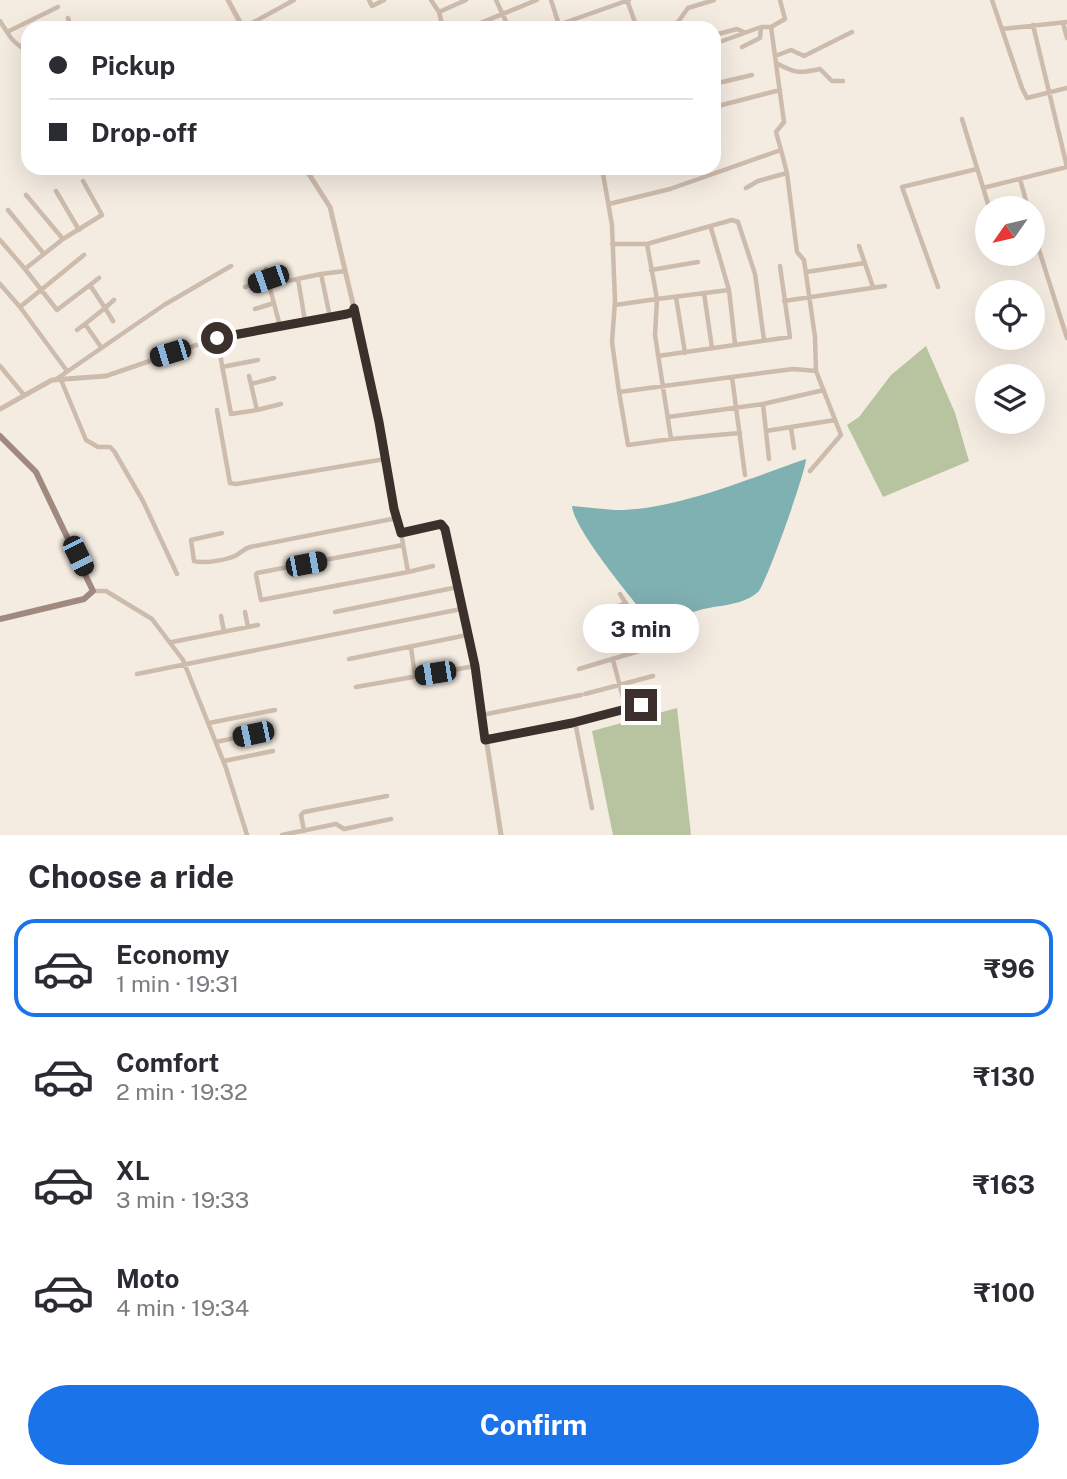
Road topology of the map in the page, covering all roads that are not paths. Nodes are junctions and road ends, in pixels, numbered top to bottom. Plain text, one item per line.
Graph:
1 (228, 0) edge
2 (294, 0) edge
3 (369, 0) edge
4 (384, 0) edge
5 (431, 0) edge
6 (466, 0) edge
7 (496, 0) edge
8 (537, 0) edge
9 (552, 0) edge
10 (628, 0) edge
11 (714, 0) edge
12 (780, 0) edge
13 (992, 0) edge
14 (58, 7) dead end
15 (439, 12) junction
16 (502, 14) junction
17 (68, 18) dead end
18 (29, 21) edge
19 (69, 21) edge
20 (239, 21) edge
21 (256, 21) edge
22 (441, 21) edge
23 (484, 21) edge
24 (506, 21) edge
25 (558, 21) edge
26 (572, 21) edge
27 (634, 21) edge
28 (679, 21) edge
29 (0, 22) edge
30 (1065, 22) edge
31 (21, 25) edge
32 (1033, 25) junction
33 (761, 27) junction
34 (771, 27) junction
35 (1001, 29) junction
36 (7, 32) junction
37 (745, 32) junction
38 (852, 32) dead end
39 (721, 33) edge
40 (1067, 38) edge
41 (721, 41) edge
42 (21, 47) edge
43 (742, 47) dead end
44 (775, 56) junction
45 (776, 63) junction
46 (752, 75) dead end
47 (843, 81) dead end
48 (721, 83) edge
49 (1067, 89) edge
50 (780, 90) junction
51 (1049, 93) junction
52 (721, 105) edge
53 (962, 119) dead end
54 (1064, 143) edge
55 (782, 150) junction
56 (1067, 167) edge
57 (977, 169) junction
58 (721, 171) edge
59 (787, 173) junction
60 (309, 175) edge
61 (603, 175) edge
62 (710, 175) edge
63 (1020, 179) junction
64 (83, 181) dead end
65 (746, 188) dead end
66 (983, 188) junction
67 (57, 191) dead end
68 (26, 195) dead end
69 (986, 196) edge
70 (1025, 196) edge
71 (608, 204) junction
72 (8, 210) dead end
73 (711, 228) junction
74 (79, 230) junction
75 (63, 239) junction
76 (0, 240) edge
77 (612, 244) junction
78 (647, 244) junction
79 (859, 246) dead end
80 (44, 254) junction
81 (84, 255) dead end
82 (698, 262) dead end
83 (865, 263) junction
84 (231, 266) dead end
85 (780, 266) dead end
86 (1044, 266) edge
87 (266, 268) dead end
88 (25, 269) junction
89 (651, 270) junction
90 (345, 271) junction
91 (806, 272) junction
92 (321, 274) junction
93 (99, 278) dead end
94 (298, 279) junction
95 (269, 282) junction
96 (0, 284) edge
97 (90, 285) junction
98 (885, 286) dead end
99 (245, 287) dead end
100 (938, 287) dead end
101 (873, 288) junction
102 (41, 290) junction
103 (729, 290) junction
104 (704, 293) junction
105 (677, 297) junction
106 (810, 297) junction
107 (657, 299) junction
108 (114, 300) dead end
109 (784, 301) junction
110 (274, 303) junction
111 (614, 305) junction
112 (20, 307) junction
113 (105, 308) junction
114 (354, 308) junction
115 (255, 309) dead end
116 (330, 317) junction
117 (113, 321) dead end
118 (305, 321) junction
119 (85, 324) junction
120 (279, 326) junction
121 (77, 330) dead end
122 (217, 338) junction
123 (1067, 338) edge
124 (764, 340) junction
125 (735, 344) junction
126 (102, 347) junction
127 (712, 348) junction
128 (685, 352) junction
129 (658, 356) junction
130 (258, 360) dead end
131 (0, 366) edge
132 (222, 368) junction
133 (816, 370) junction
134 (67, 371) junction
135 (249, 376) dead end
136 (732, 377) junction
137 (274, 378) dead end
138 (54, 380) junction
139 (61, 380) junction
140 (251, 384) junction
141 (663, 386) junction
142 (824, 390) junction
143 (619, 392) junction
144 (24, 396) junction
145 (281, 404) dead end
146 (763, 404) junction
147 (736, 407) junction
148 (0, 409) edge
149 (257, 410) junction
150 (231, 414) junction
151 (668, 417) junction
152 (835, 420) junction
153 (791, 428) junction
154 (766, 431) junction
155 (740, 433) junction
156 (0, 436) edge
157 (671, 439) junction
158 (794, 448) dead end
159 (385, 459) junction
160 (769, 459) dead end
161 (810, 471) dead end
162 (745, 475) dead end
163 (397, 518) junction
164 (222, 533) dead end
165 (401, 533) junction
166 (403, 545) junction
167 (433, 566) dead end
168 (408, 572) junction
169 (177, 574) dead end
170 (458, 587) junction
171 (93, 591) junction
172 (620, 594) dead end
173 (626, 603) junction
174 (461, 609) junction
175 (245, 612) dead end
176 (335, 612) dead end
177 (598, 613) dead end
178 (221, 616) dead end
179 (0, 619) edge
180 (639, 624) junction
181 (258, 625) dead end
182 (248, 627) junction
183 (224, 632) junction
184 (467, 635) junction
185 (607, 636) dead end
186 (172, 642) junction
187 (411, 647) junction
188 (349, 659) dead end
189 (613, 660) junction
190 (186, 664) junction
191 (475, 666) junction
192 (579, 669) dead end
193 (137, 674) dead end
194 (415, 676) junction
195 (653, 676) dead end
196 (620, 685) junction
197 (356, 687) dead end
198 (656, 701) dead end
199 (626, 709) junction
200 (275, 710) dead end
201 (481, 715) junction
202 (575, 722) junction
203 (209, 723) junction
204 (272, 730) dead end
205 (485, 740) junction
206 (216, 742) junction
207 (273, 751) dead end
208 (223, 761) junction
209 (387, 796) dead end
210 (592, 808) dead end
211 (391, 819) dead end
212 (304, 831) junction
213 (247, 835) edge
214 (282, 835) edge
215 (501, 835) edge

1 - 20 street
2 - 21 street
3 - 4 street
5 - 15 street
6 - 15 street
7 - 16 street
8 - 16 street
9 - 25 street
10 - 26 street
10 - 27 street
11 - 28 street
12 - 34 street
13 - 35 street
14 - 18 street
15 - 22 street
16 - 23 street
16 - 24 street
17 - 19 street
29 - 36 street
30 - 32 street
30 - 40 street
31 - 36 street
32 - 35 street
32 - 51 street
33 - 34 street
33 - 37 street
33 - 43 street
34 - 44 street
35 - 51 street
36 - 42 street
37 - 39 street
37 - 41 street
38 - 44 street
44 - 45 street
45 - 47 street
45 - 50 street
46 - 48 street
49 - 51 street
50 - 52 street
50 - 55 street
51 - 54 street
53 - 57 street
54 - 56 street
55 - 58 street
55 - 59 street
56 - 63 street
57 - 66 street
57 - 100 street
59 - 65 street
59 - 91 street
60 - 90 street
61 - 71 street
62 - 71 street
63 - 66 street
63 - 70 street
64 - 74 street
66 - 69 street
67 - 74 street
68 - 75 street
71 - 77 street
72 - 80 street
73 - 78 street
73 - 103 street
73 - 124 street
74 - 75 street
75 - 80 street
76 - 88 street
77 - 78 street
77 - 111 street
78 - 89 street
79 - 83 street
80 - 88 street
81 - 102 street
82 - 89 street
83 - 91 street
83 - 101 street
84 - 126 street
85 - 109 street
86 - 123 street
87 - 95 street
88 - 102 street
89 - 107 street
90 - 92 street
90 - 114 street
91 - 106 street
92 - 94 street
92 - 116 street
93 - 97 street
94 - 95 street
94 - 118 street
95 - 99 street
95 - 110 street
96 - 112 street
97 - 102 street
97 - 113 street
98 - 101 street
101 - 106 street
102 - 112 street
103 - 104 street
103 - 125 street
104 - 105 street
104 - 127 street
105 - 107 street
105 - 128 street
106 - 109 street
106 - 133 street
107 - 111 street
107 - 129 street
108 - 113 street
109 - 124 street
110 - 115 street
110 - 120 street
111 - 143 street
112 - 134 street
113 - 117 street
113 - 119 street
114 - 116 street
114 - 159 street
116 - 118 street
118 - 120 street
119 - 121 street
119 - 126 street
120 - 122 street
122 - 132 street
122 - 139 street
124 - 125 street
125 - 127 street
126 - 134 street
127 - 128 street
128 - 129 street
129 - 141 street
130 - 132 street
131 - 144 street
132 - 150 street
133 - 136 street
133 - 142 street
134 - 138 street
135 - 140 street
136 - 141 street
136 - 147 street
137 - 140 street
138 - 139 street
138 - 144 street
139 - 169 street
140 - 149 street
141 - 143 street
141 - 151 street
142 - 146 street
142 - 152 street
143 - 157 street
144 - 148 street
145 - 149 street
146 - 147 street
146 - 154 street
147 - 151 street
147 - 155 street
149 - 150 street
150 - 159 street
151 - 157 street
152 - 153 street
152 - 161 street
153 - 154 street
153 - 158 street
154 - 160 street
155 - 157 street
155 - 162 street
156 - 171 main road
159 - 163 street
163 - 164 street
163 - 165 street
165 - 166 street
165 - 170 street
166 - 168 street
166 - 168 street
167 - 168 street
170 - 174 street
170 - 176 street
171 - 179 main road
171 - 186 street
172 - 173 street
173 - 177 street
173 - 180 street
174 - 184 street
174 - 190 street
175 - 182 street
178 - 183 street
180 - 185 street
180 - 189 street
181 - 182 street
182 - 183 street
183 - 186 street
184 - 187 street
184 - 191 street
186 - 190 street
187 - 188 street
187 - 194 street
189 - 192 street
189 - 196 street
190 - 193 street
190 - 203 street
191 - 194 street
191 - 201 street
194 - 197 street
195 - 196 street
196 - 199 street
196 - 201 street
198 - 199 street
199 - 202 street
200 - 203 street
201 - 205 street
202 - 205 street
202 - 210 street
203 - 206 street
204 - 206 street
205 - 215 street
206 - 208 street
207 - 208 street
208 - 213 street
209 - 212 street
211 - 212 street
212 - 214 street

